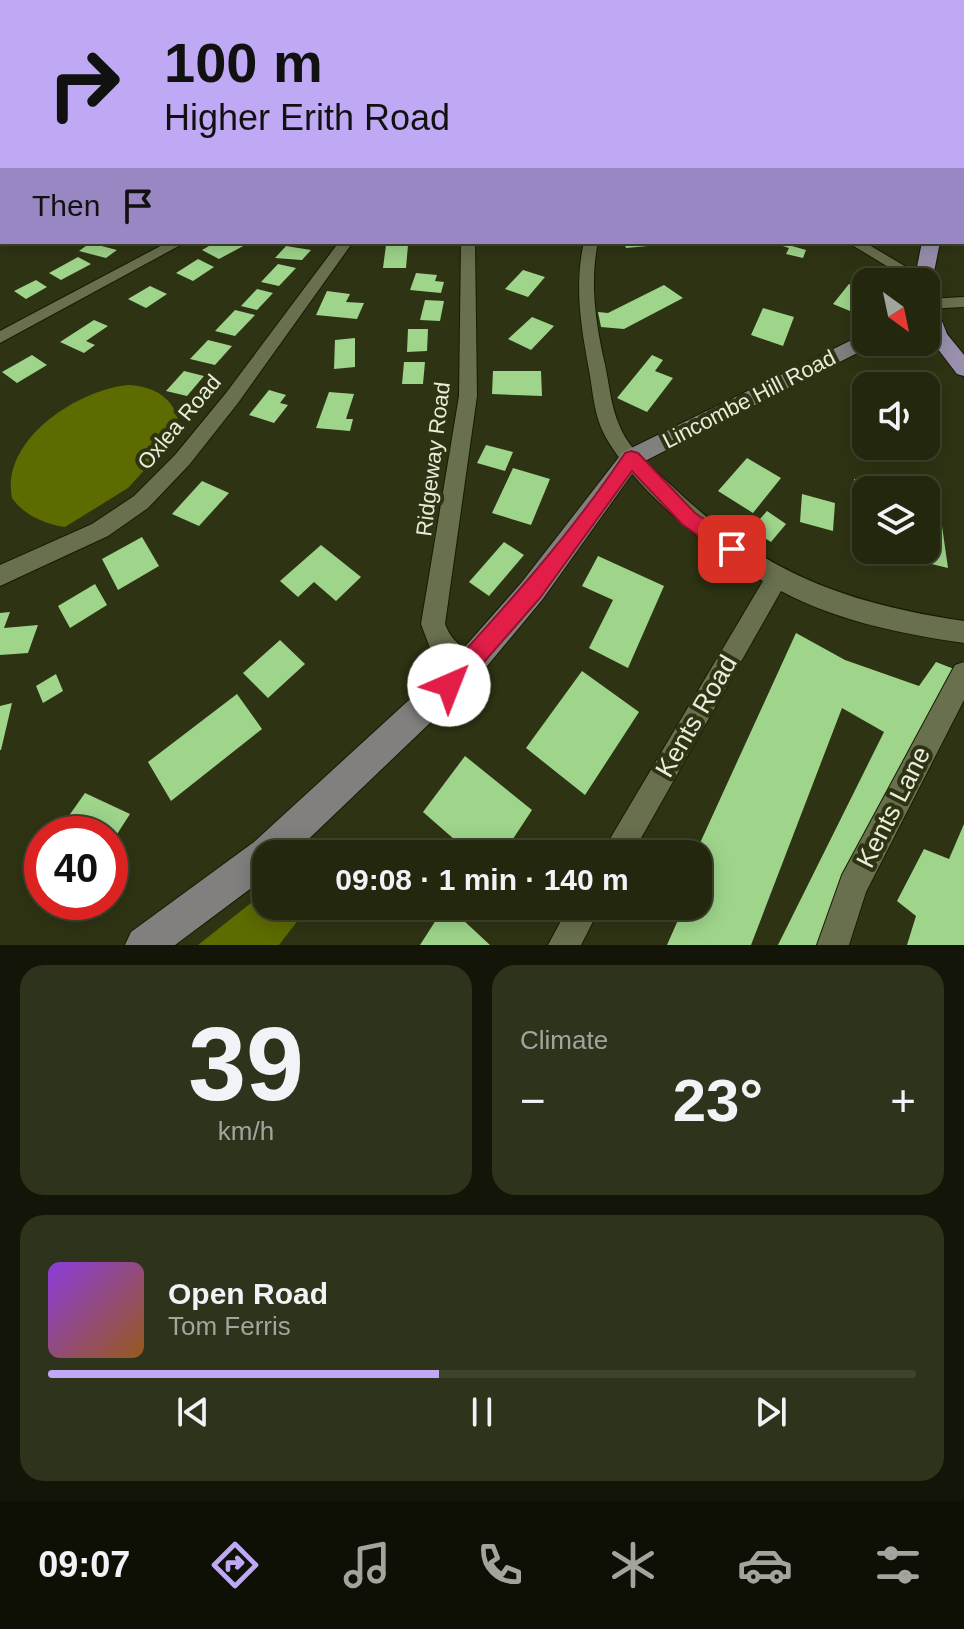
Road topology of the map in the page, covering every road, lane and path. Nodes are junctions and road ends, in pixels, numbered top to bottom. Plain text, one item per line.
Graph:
1 (175, 244) edge
2 (345, 244) edge
3 (468, 244) edge
4 (591, 244) edge
5 (857, 244) edge
6 (931, 244) edge
7 (898, 268) edge
8 (925, 268) edge
9 (964, 302) edge
10 (940, 305) edge
11 (0, 338) edge
12 (940, 339) edge
13 (852, 347) edge
14 (964, 369) edge
15 (631, 458) junction
16 (0, 576) edge
17 (776, 579) junction
18 (964, 632) edge
19 (467, 667) junction
20 (964, 674) edge
21 (282, 840) edge
22 (624, 840) edge
23 (252, 865) edge
24 (578, 920) edge
25 (144, 945) edge
26 (564, 945) edge
27 (833, 945) edge

1 - 11 street
2 - 16 street, Oxlea Road
3 - 19 street, Ridgeway Road
4 - 15 street
5 - 7 street
6 - 8 main road
9 - 10 street
12 - 14 main road
13 - 15 street, Lincombe Hill Road
15 - 17 street
15 - 19 street
17 - 18 street
17 - 22 street, Kents Road
19 - 21 street
20 - 27 street, Kents Lane
23 - 25 street
24 - 26 street

